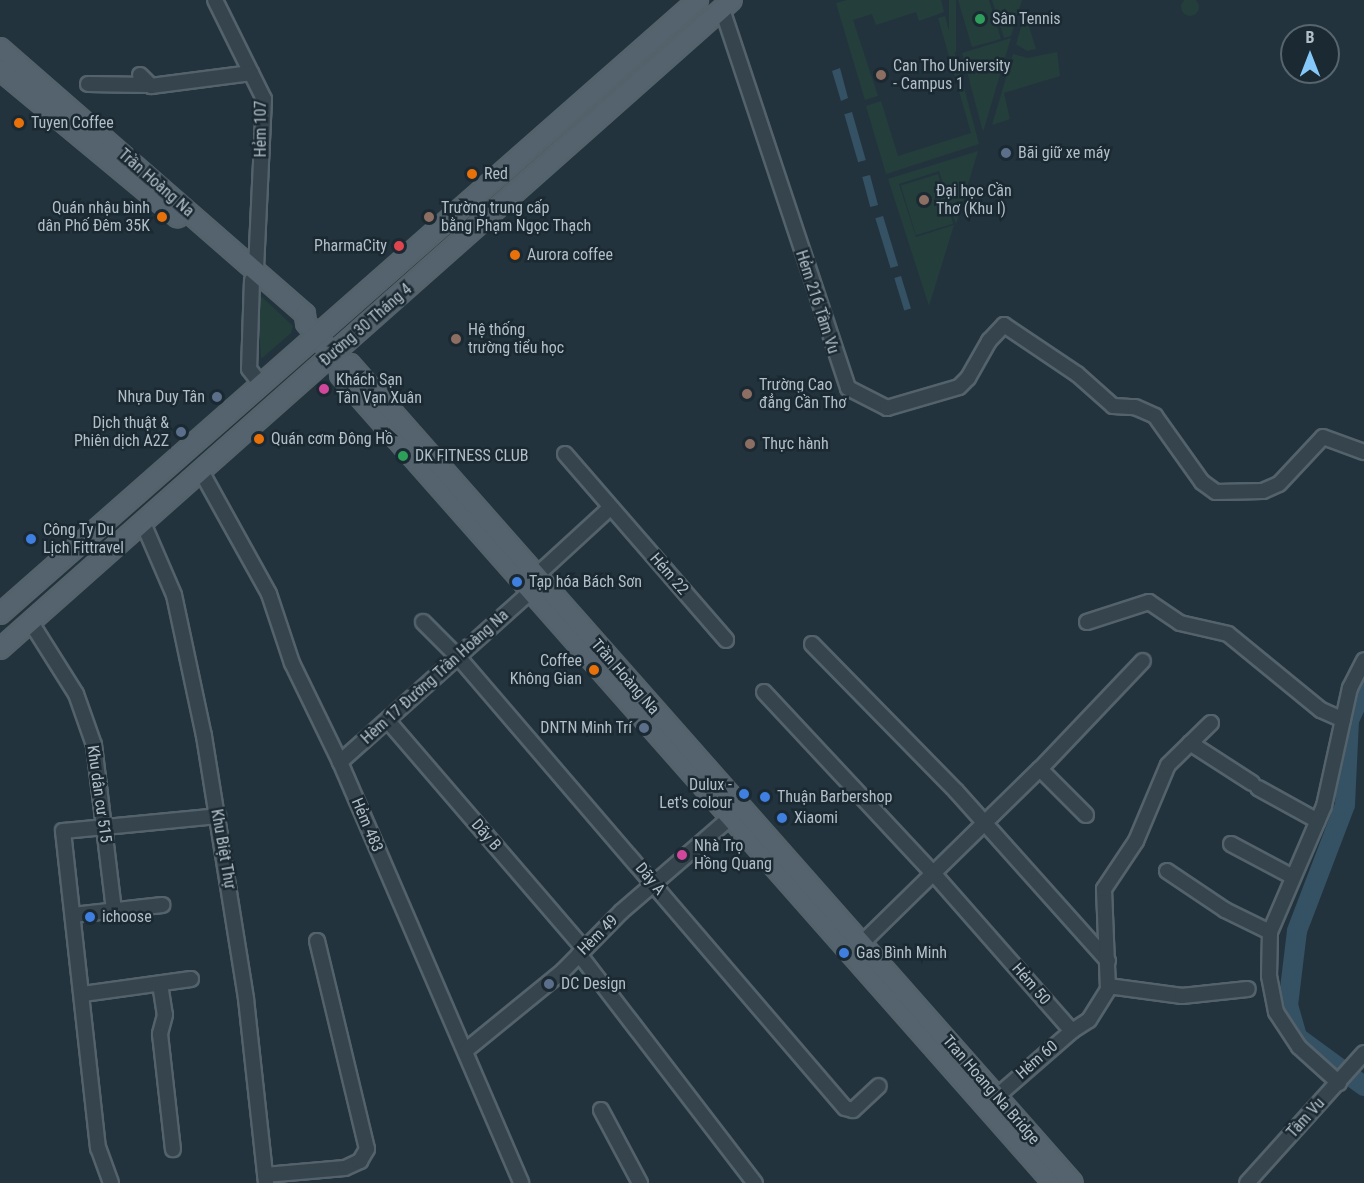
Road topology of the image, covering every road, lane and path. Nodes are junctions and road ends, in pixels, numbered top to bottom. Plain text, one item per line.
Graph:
1 (215, 0) edge
2 (698, 0) edge
3 (727, 5) edge
4 (0, 48) edge
5 (0, 69) edge
6 (251, 73) junction
7 (88, 84) dead end
8 (254, 274) junction
9 (312, 329) junction
10 (336, 359) junction
11 (260, 383) junction
12 (1364, 452) edge
13 (565, 454) dead end
14 (202, 473) junction
15 (611, 507) junction
16 (143, 523) junction
17 (533, 584) junction
18 (0, 614) edge
19 (30, 621) junction
20 (423, 622) dead end
21 (1087, 622) dead end
22 (726, 640) dead end
23 (812, 644) dead end
24 (0, 649) edge
25 (460, 658) junction
26 (1364, 660) edge
27 (1143, 661) dead end
28 (764, 692) dead end
29 (1343, 720) junction
30 (388, 721) junction
31 (1211, 723) dead end
32 (1190, 743) junction
33 (340, 762) junction
34 (1040, 769) junction
35 (736, 813) junction
36 (1086, 815) dead end
37 (218, 816) junction
38 (1318, 821) junction
39 (984, 824) junction
40 (104, 826) junction
41 (1231, 844) dead end
42 (1167, 871) dead end
43 (934, 874) junction
44 (1293, 877) junction
45 (654, 884) junction
46 (162, 905) dead end
47 (114, 911) junction
48 (73, 915) junction
49 (1270, 932) junction
50 (317, 941) dead end
51 (861, 944) junction
52 (582, 952) junction
53 (1108, 961) junction
54 (191, 979) dead end
55 (160, 984) junction
56 (1108, 986) junction
57 (1248, 989) dead end
58 (83, 994) junction
59 (897, 995) junction
60 (1072, 1031) junction
61 (465, 1051) junction
62 (1364, 1053) edge
63 (1339, 1083) junction
64 (879, 1086) dead end
65 (1003, 1090) junction
66 (601, 1110) dead end
67 (173, 1149) dead end
68 (266, 1179) edge
69 (111, 1183) edge
70 (521, 1183) edge
71 (640, 1183) edge
72 (755, 1183) edge
73 (1046, 1183) edge
74 (1053, 1183) edge
75 (1073, 1183) edge
76 (1085, 1183) edge
77 (1247, 1183) edge

1 - 6 street, Hẻm 107
2 - 9 main road, Đường 30 Tháng 4
3 - 10 main road, Đường 30 Tháng 4
3 - 12 street, Hẻm 216 Tầm Vu
4 - 8 main road, Trần Hoàng Na
5 - 8 main road, Trần Hoàng Na
6 - 7 street
6 - 8 street, Hẻm 107
8 - 9 main road, Trần Hoàng Na
8 - 11 street, Hẻm 107
9 - 10 main road, Trần Hoàng Na
9 - 11 main road, Đường 30 Tháng 4
10 - 14 main road, Đường 30 Tháng 4
10 - 17 main road, Trần Hoàng Na
11 - 18 main road, Đường 30 Tháng 4
13 - 15 street, Hẻm 22
14 - 16 main road, Đường 30 Tháng 4
14 - 33 street, Hẻm 483
15 - 17 street
15 - 22 street, Hẻm 22
16 - 19 main road, Đường 30 Tháng 4
16 - 37 street, Khu Biệt Thự
17 - 25 street, Hèm 17 Đường Trần Hoàng Na
17 - 35 main road, Trần Hoàng Na
19 - 24 main road, Đường 30 Tháng 4
19 - 40 street, Khu dân cư 515
20 - 25 street, Dãy A
21 - 29 street
23 - 39 street
25 - 30 street, Hèm 17 Đường Trần Hoàng Na
25 - 45 street, Dãy A
26 - 29 street
27 - 34 street
28 - 43 street, Hẻm 50
29 - 38 street
30 - 33 street, Hèm 17 Đường Trần Hoàng Na
30 - 52 street, Dãy B
31 - 32 street
32 - 38 street
32 - 53 street
33 - 61 street, Hẻm 483
34 - 36 street
34 - 39 street
35 - 45 street, Hèm 49
35 - 51 main road, Trần Hoàng Na
35 - 59 main road, Trần Hoàng Na
37 - 40 street
37 - 68 street, Khu Biệt Thự
38 - 44 street
39 - 43 street
39 - 53 street
40 - 47 street, Khu dân cư 515
40 - 48 street
41 - 44 street
42 - 49 street
43 - 51 street
43 - 60 street, Hẻm 50
44 - 49 street
45 - 52 street, Hèm 49
45 - 64 street, Dãy A
46 - 47 street
47 - 48 street
48 - 58 street
49 - 63 street
50 - 68 street
51 - 59 main road, Trần Hoàng Na
52 - 61 street, Hèm 49
52 - 72 street, Dãy B
53 - 56 street
54 - 55 street
55 - 58 street
55 - 67 street
56 - 57 street
56 - 60 street
58 - 69 street
59 - 65 main road
59 - 73 main road
59 - 74 main road, Tran Hoang Na Bridge
59 - 75 main road, Tran Hoang Na Bridge
60 - 65 street, Hẻm 60
61 - 70 street, Hẻm 483
62 - 63 street, Tầm Vu
63 - 77 street, Tầm Vu
65 - 76 main road
66 - 71 street

